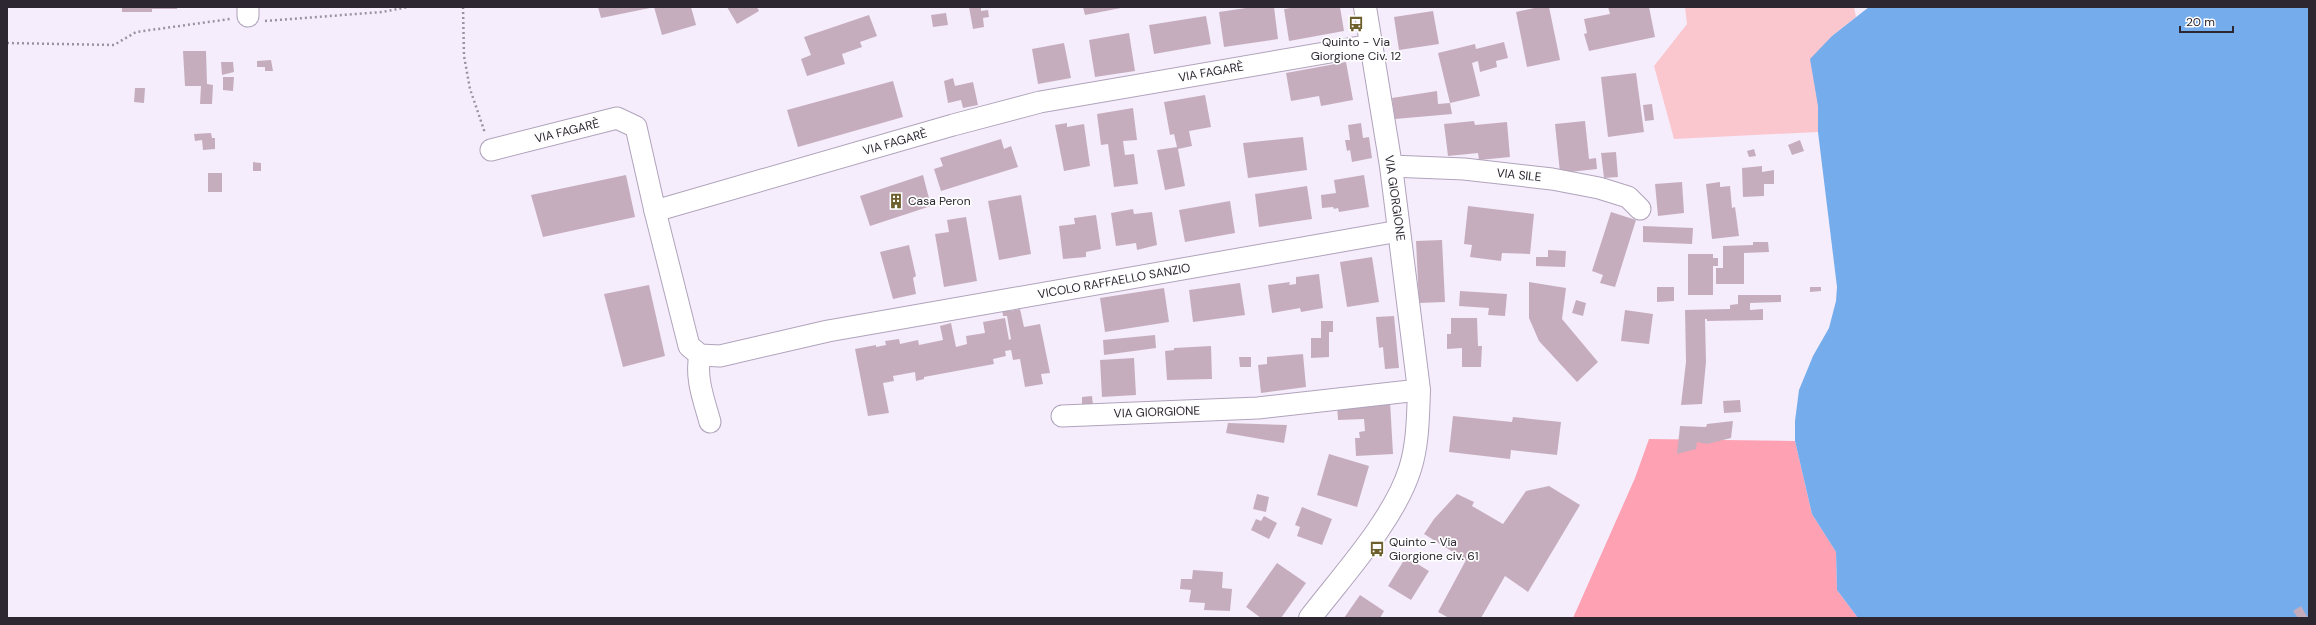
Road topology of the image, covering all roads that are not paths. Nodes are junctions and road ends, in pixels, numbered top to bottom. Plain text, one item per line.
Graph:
1 (1368, 7) edge
2 (1370, 45) junction
3 (491, 150) road end
4 (1391, 166) junction
5 (1640, 209) dead end
6 (655, 211) junction
7 (1399, 231) junction
8 (700, 355) junction
9 (1419, 390) junction
10 (1062, 416) dead end
11 (710, 422) dead end
12 (1310, 618) edge

1 - 2 street, VIA GIORGIONE
2 - 4 street, VIA GIORGIONE
2 - 6 street, VIA FAGARÈ
3 - 6 street, VIA FAGARÈ
4 - 5 street, VIA SILE
4 - 7 street, VIA GIORGIONE
6 - 8 street
7 - 8 street, VICOLO RAFFAELLO SANZIO
7 - 9 street, VIA GIORGIONE
8 - 11 street
9 - 10 street, VIA GIORGIONE
9 - 12 street, VIA GIORGIONE

